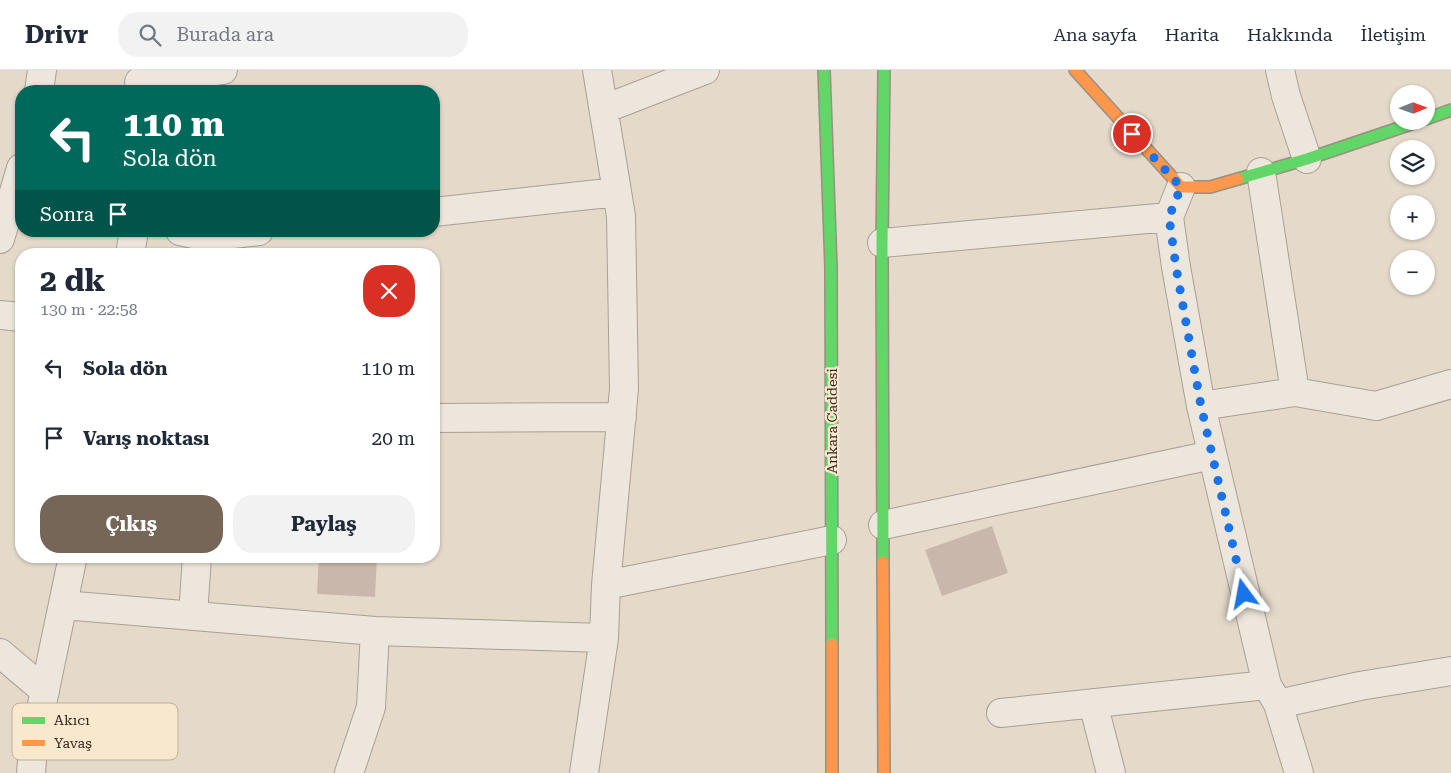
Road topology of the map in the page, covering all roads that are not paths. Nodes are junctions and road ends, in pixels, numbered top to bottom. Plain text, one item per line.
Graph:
1 (42, 70) edge
2 (223, 70) edge
3 (598, 70) edge
4 (705, 70) edge
5 (824, 70) edge
6 (884, 70) edge
7 (1075, 70) edge
8 (1280, 70) edge
9 (138, 81) edge
10 (40, 85) edge
11 (604, 109) junction
12 (1451, 110) edge
13 (1435, 116) edge
14 (1393, 130) edge
15 (1307, 159) junction
16 (1261, 172) junction
17 (1181, 187) junction
18 (15, 188) edge
19 (617, 192) junction
20 (440, 211) edge
21 (1169, 217) junction
22 (192, 237) edge
23 (237, 237) edge
24 (0, 239) edge
25 (882, 242) junction
26 (207, 245) edge
27 (0, 316) edge
28 (15, 317) edge
29 (1451, 384) edge
30 (1295, 392) junction
31 (1201, 406) junction
32 (622, 417) junction
33 (440, 418) edge
34 (1212, 456) junction
35 (884, 525) junction
36 (832, 540) junction
37 (72, 563) edge
38 (197, 563) edge
39 (606, 585) junction
40 (63, 605) junction
41 (194, 616) junction
42 (375, 631) junction
43 (604, 638) junction
44 (0, 653) edge
45 (1451, 671) edge
46 (45, 691) junction
47 (1272, 695) junction
48 (42, 703) edge
49 (1093, 703) junction
50 (1001, 713) dead end
51 (32, 760) edge
52 (31, 773) edge
53 (349, 773) edge
54 (584, 773) edge
55 (832, 773) edge
56 (884, 773) edge
57 (1111, 773) edge
58 (1299, 773) edge

1 - 10 street
2 - 9 street
3 - 11 street
4 - 11 street
5 - 36 main road, Ankara Caddesi
6 - 25 main road
7 - 17 main road
8 - 15 street
11 - 19 street
12 - 13 main road
14 - 15 main road
15 - 16 main road
16 - 17 main road
16 - 30 street
17 - 21 street
18 - 24 street
19 - 20 street
19 - 32 street
21 - 25 street
21 - 31 street
22 - 26 street
23 - 26 street
25 - 35 main road
27 - 28 street
29 - 30 street
30 - 31 street
31 - 34 street
32 - 33 street
32 - 39 street
34 - 35 street
34 - 47 street
35 - 56 main road
36 - 39 street
36 - 55 main road, Ankara Caddesi
37 - 40 street
38 - 41 street
39 - 43 street
40 - 41 street
40 - 46 street
41 - 42 street
42 - 43 street
42 - 53 street
43 - 54 street
44 - 46 street
45 - 47 street
46 - 48 street
47 - 49 street
47 - 58 street
49 - 50 street
49 - 57 street
51 - 52 street

